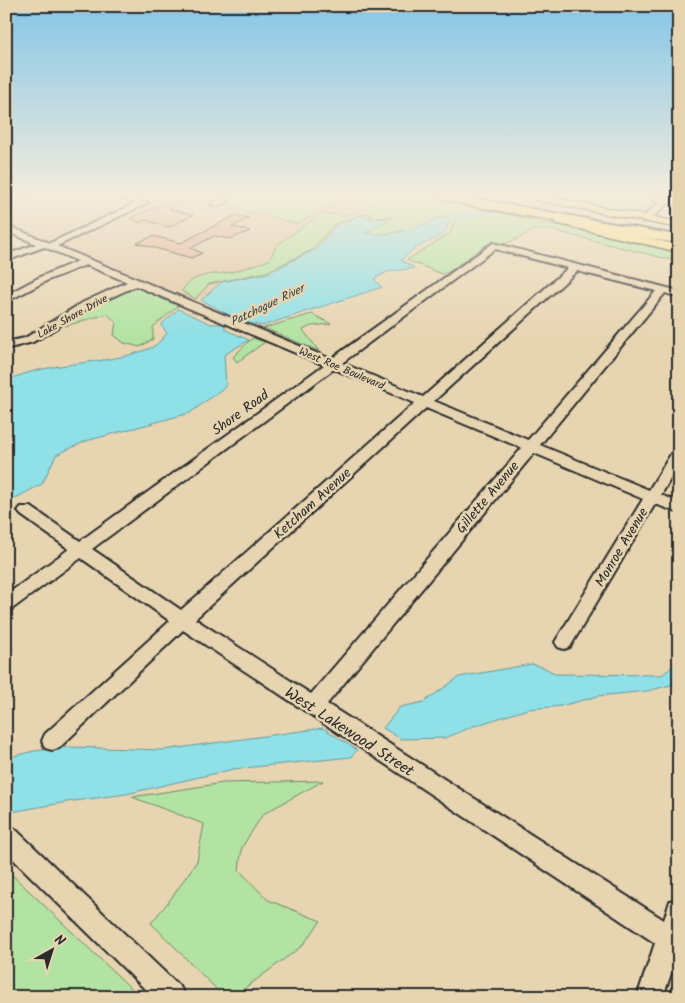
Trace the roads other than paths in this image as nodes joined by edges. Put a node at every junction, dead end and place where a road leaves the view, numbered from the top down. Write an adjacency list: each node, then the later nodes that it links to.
1 (45, 244): 2 (street, West Roe Boulevard)
2 (48, 245): 3 (street); 4 (street, West Roe Boulevard)
3 (6, 258)
4 (87, 261): 6 (street, West Roe Boulevard); 9 (street)
5 (575, 267): 7 (street); 11 (street, Shore Road); 12 (street, Ketcham Avenue)
6 (136, 282): 10 (street, Lake Shore Drive); 11 (street, West Roe Boulevard)
7 (663, 290): 8 (street); 13 (street, Gillette Avenue)
8 (679, 294)
9 (6, 299)
10 (6, 346)
11 (332, 364): 12 (street, West Roe Boulevard); 18 (street, Shore Road)
12 (424, 403): 13 (street, West Roe Boulevard); 20 (street, Ketcham Avenue)
13 (530, 446): 15 (street, West Roe Boulevard); 22 (street, Gillette Avenue)
14 (679, 452): 15 (street, Monroe Avenue)
15 (652, 496): 16 (street, West Roe Boulevard); 21 (street, Monroe Avenue)
16 (679, 508)
17 (26, 511): 18 (street, West Lakewood Street)
18 (80, 549): 19 (street, Shore Road); 20 (street, West Lakewood Street)
19 (6, 604)
20 (182, 620): 22 (street, West Lakewood Street); 23 (street, Ketcham Avenue)
21 (564, 642)
22 (313, 706): 26 (street, West Lakewood Street)
23 (52, 741)
24 (6, 836): 27 (street)
25 (679, 910): 26 (street)
26 (674, 941): 28 (street)
27 (172, 997)
28 (650, 997)

